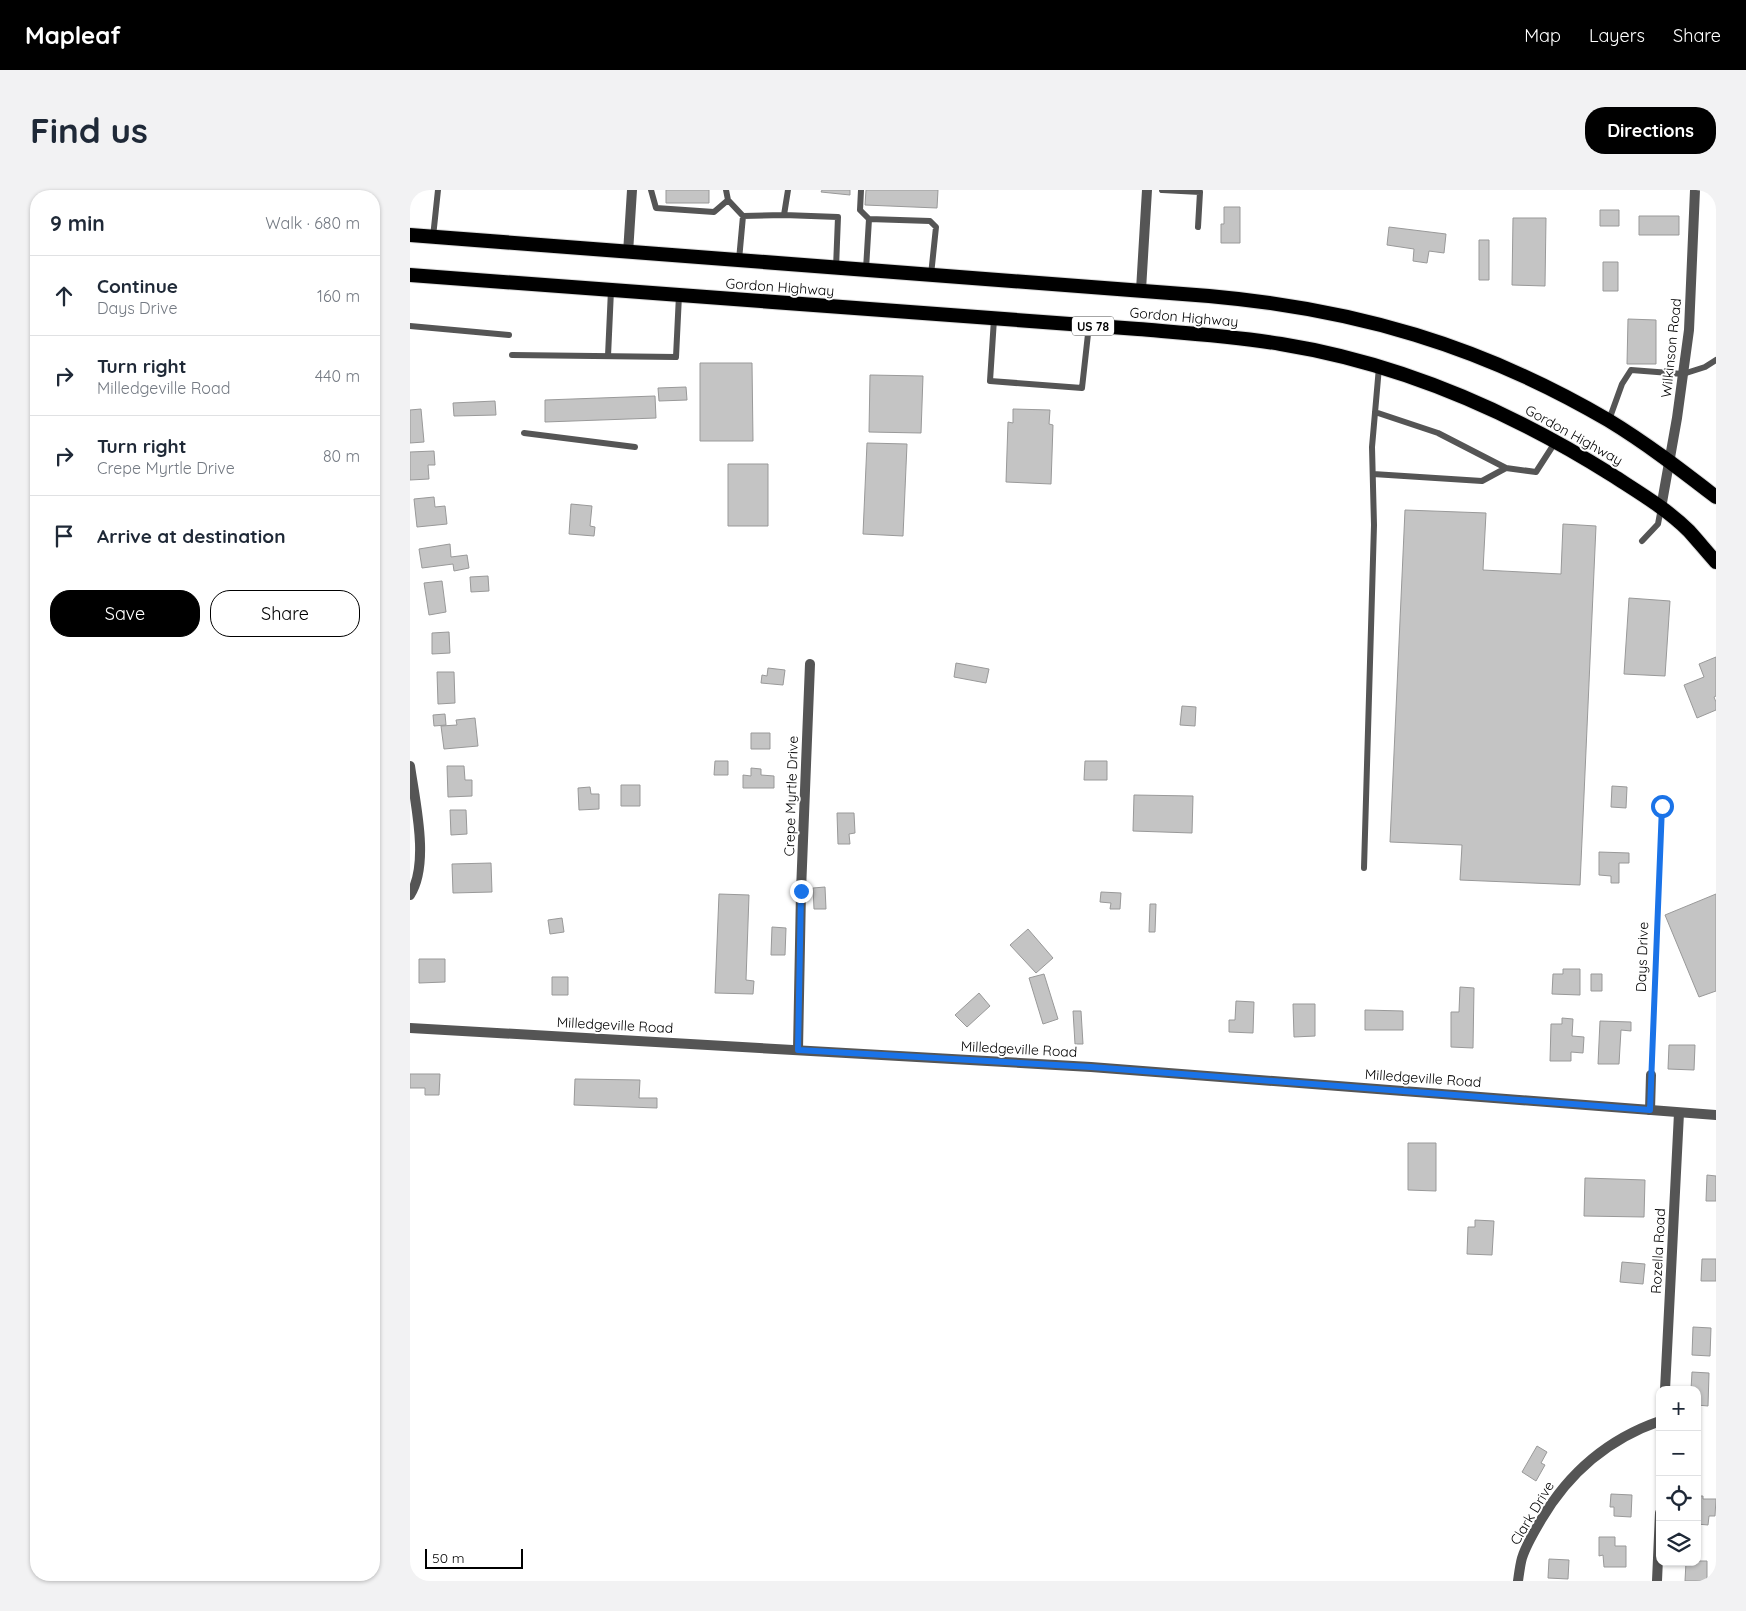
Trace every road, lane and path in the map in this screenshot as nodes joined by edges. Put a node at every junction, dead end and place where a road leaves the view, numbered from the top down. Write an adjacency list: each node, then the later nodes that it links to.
1 (438, 190): 16 (lane)
2 (632, 190): 17 (street)
3 (651, 190): 10 (lane)
4 (726, 190): 10 (lane)
5 (788, 190): 11 (lane)
6 (861, 190): 13 (lane)
7 (1147, 190): 24 (street)
8 (1162, 190): 14 (lane)
9 (1696, 190): 34 (street, Wilkinson Road)
10 (728, 200): 12 (lane)
11 (784, 215): 12 (lane); 19 (lane)
12 (742, 216): 18 (lane)
13 (868, 219): 20 (lane); 22 (lane)
14 (1198, 228)
15 (410, 235): 16 (highway, Gordon Highway)
16 (433, 236): 17 (highway, Gordon Highway)
17 (628, 253): 18 (highway, Gordon Highway)
18 (739, 261): 19 (highway, Gordon Highway)
19 (836, 268): 20 (highway, Gordon Highway)
20 (866, 271): 22 (highway, Gordon Highway)
21 (410, 275): 23 (highway, Gordon Highway / US 78)
22 (931, 275): 24 (highway, Gordon Highway)
23 (611, 290): 25 (highway, Gordon Highway / US 78); 31 (lane)
24 (1141, 290): 36 (highway, Gordon Highway)
25 (679, 295): 26 (highway, Gordon Highway / US 78); 31 (lane)
26 (994, 319): 28 (highway, Gordon Highway / US 78); 28 (lane)
27 (410, 326): 29 (lane)
28 (1089, 326): 33 (highway, Gordon Highway / US 78)
29 (509, 335)
30 (512, 355): 31 (lane)
31 (608, 356)
32 (1716, 360): 34 (lane)
33 (1379, 367): 35 (lane); 38 (highway, Gordon Highway / US 78)
34 (1683, 374): 36 (lane); 40 (street, Wilkinson Road)
35 (1375, 412): 41 (lane); 42 (lane)
36 (1609, 421): 40 (highway, Gordon Highway)
37 (524, 433): 39 (lane)
38 (1556, 441): 41 (lane); 44 (highway, Gordon Highway / US 78)
39 (635, 447)
40 (1669, 462): 43 (highway, Gordon Highway); 44 (street, Wilkinson Road)
41 (1506, 468): 42 (lane)
42 (1372, 474): 50 (lane)
43 (1716, 497)
44 (1661, 508): 45 (lane); 46 (highway, Gordon Highway / US 78)
45 (1642, 540)
46 (1716, 562)
47 (810, 664): 53 (street, Crepe Myrtle Drive)
48 (410, 766): 51 (street)
49 (1662, 806): 54 (path, Days Drive)
50 (1364, 868)
51 (410, 896)
52 (410, 1028): 53 (street, Milledgeville Road)
53 (798, 1050): 55 (street, Milledgeville Road)
54 (1651, 1076): 55 (street)
55 (1650, 1110): 56 (street, Milledgeville Road)
56 (1679, 1113): 57 (street, Milledgeville Road); 58 (street, Rozella Road)
57 (1716, 1115)
58 (1665, 1386)
59 (1656, 1423): 61 (street, Clark Drive)
60 (1660, 1521): 62 (street)
61 (1518, 1581)
62 (1657, 1581)

